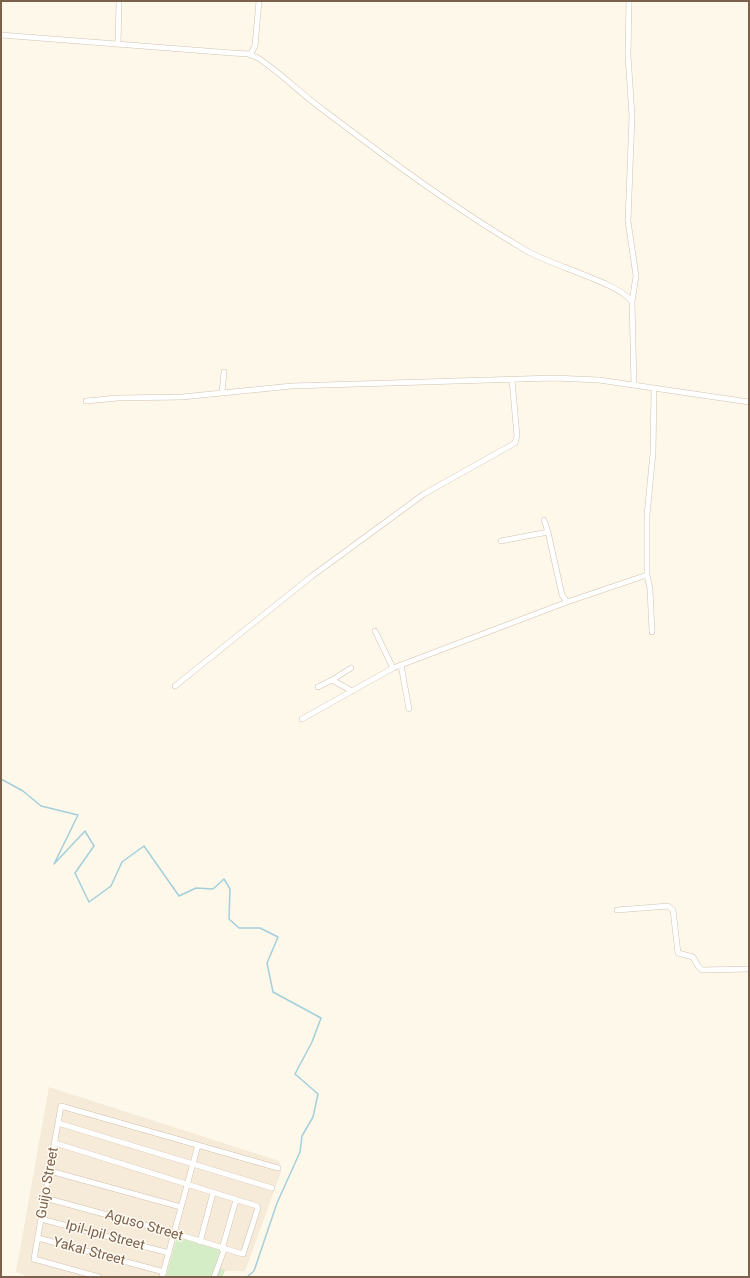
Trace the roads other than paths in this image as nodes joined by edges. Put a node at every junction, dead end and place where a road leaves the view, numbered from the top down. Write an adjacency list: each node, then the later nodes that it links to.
1 (119, 1): 5 (street)
2 (259, 1): 6 (street)
3 (629, 1): 7 (street)
4 (1, 35): 5 (street)
5 (118, 44): 6 (street)
6 (250, 55): 7 (street)
7 (632, 302): 10 (street)
8 (224, 372): 12 (street)
9 (512, 380): 10 (street); 12 (street); 26 (street)
10 (634, 385): 11 (street)
11 (654, 389): 14 (street); 18 (street)
12 (222, 392): 13 (street)
13 (86, 401)
14 (749, 402)
15 (544, 520): 16 (street)
16 (548, 532): 17 (street); 19 (street)
17 (501, 541)
18 (647, 574): 19 (street); 21 (street)
19 (567, 602): 22 (street)
20 (375, 631): 24 (street)
21 (652, 632)
22 (401, 665): 24 (street); 29 (street)
23 (351, 668): 25 (street)
24 (392, 668): 28 (street)
25 (332, 680): 27 (street); 28 (street)
26 (175, 686)
27 (318, 687)
28 (352, 691): 30 (street)
29 (409, 709)
30 (302, 719)
31 (617, 910): 32 (street)
32 (749, 969)
33 (58, 1123): 34 (street, Guijo Street); 35 (street, Guijo Street); 36 (street)
34 (54, 1143): 38 (street, Guijo Street); 39 (street)
35 (198, 1145): 36 (street); 37 (street)
36 (193, 1165): 39 (street); 40 (street)
37 (278, 1168)
38 (50, 1171): 42 (street, Guijo Street); 44 (street)
39 (188, 1185): 41 (street); 44 (street)
40 (272, 1188)
41 (213, 1193): 43 (street); 48 (street)
42 (45, 1198): 45 (street, Guijo Street); 46 (street, Aguso Street)
43 (236, 1200): 49 (street); 49 (street, Aguso Street)
44 (181, 1207): 46 (street)
45 (41, 1219): 47 (street, Guijo Street); 50 (street, Ipil-Ipil Street)
46 (174, 1233): 48 (street, Aguso Street); 50 (street)
47 (38, 1238): 51 (street, Yakal Street); 52 (street, Guijo Street)
48 (200, 1242): 49 (street, Aguso Street)
49 (223, 1250): 53 (street)
50 (169, 1253): 51 (street)
51 (163, 1275)
52 (99, 1277)
53 (214, 1277)

